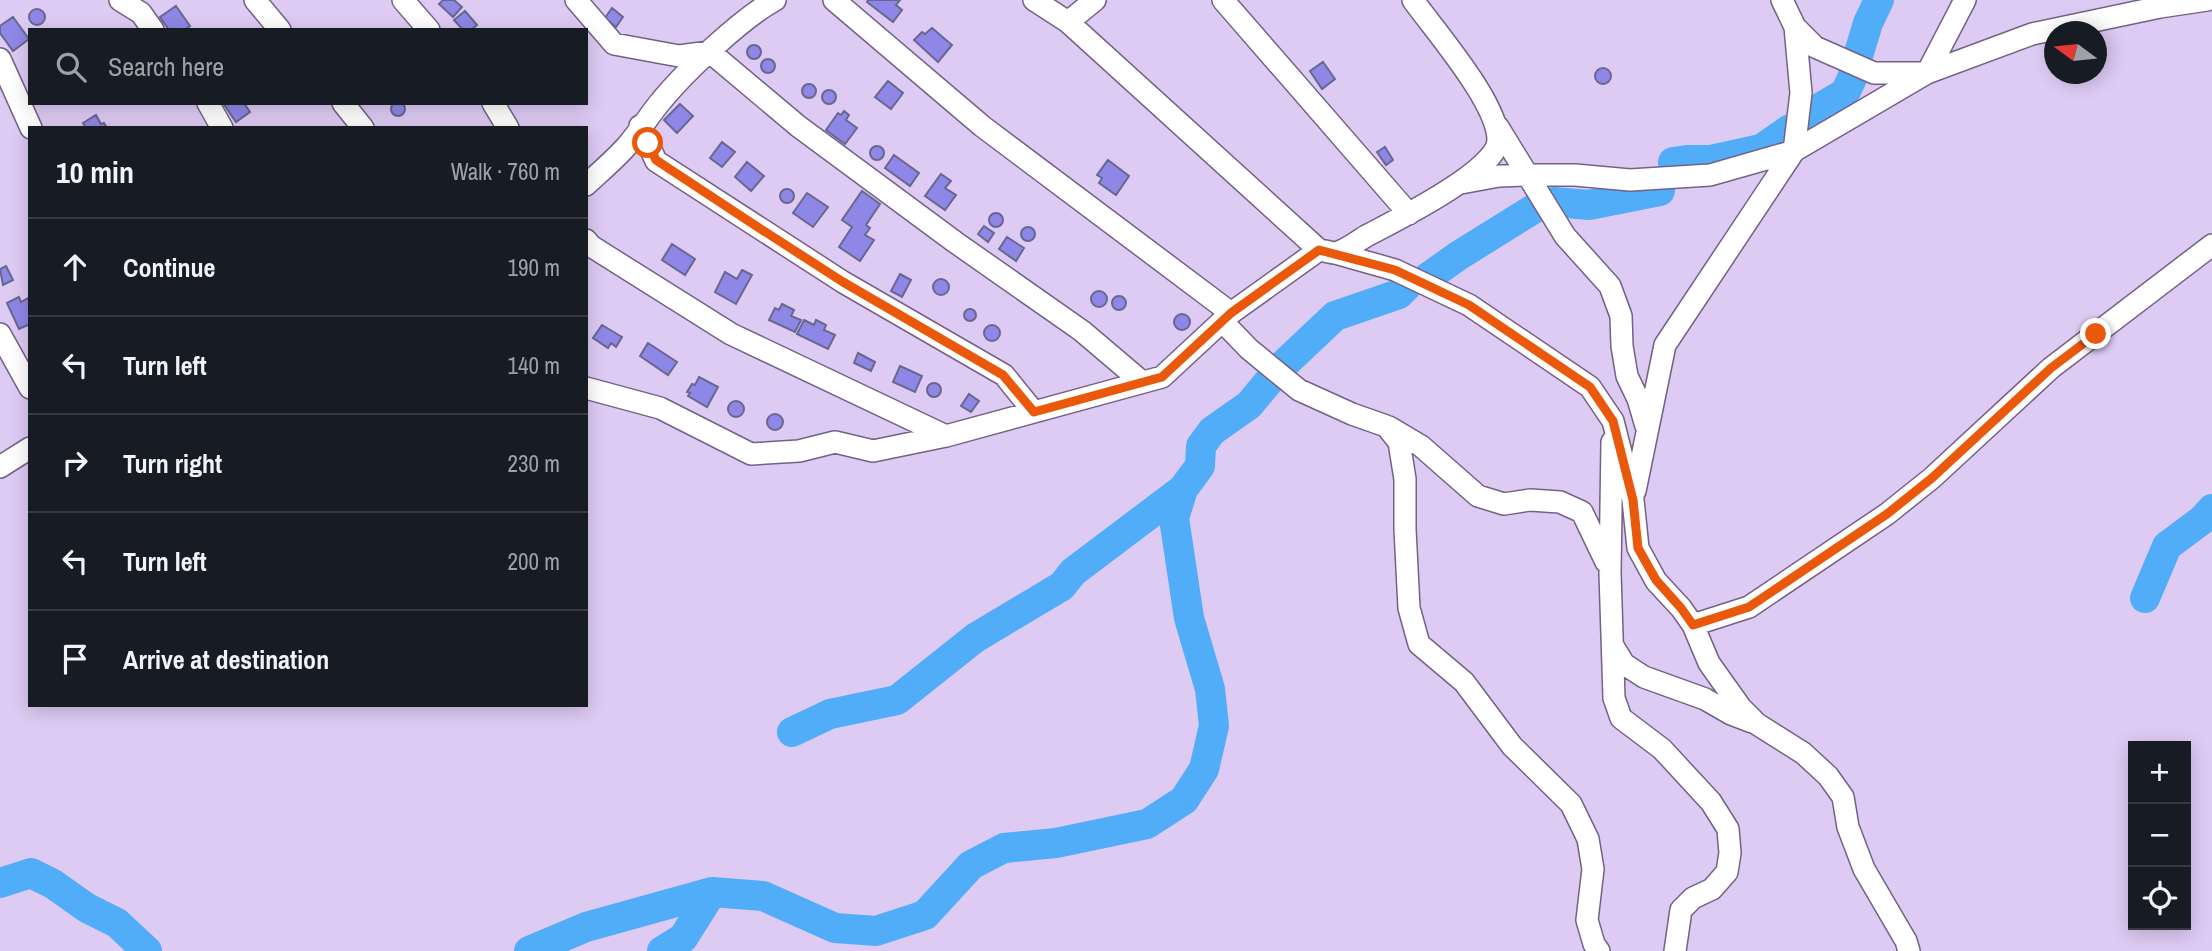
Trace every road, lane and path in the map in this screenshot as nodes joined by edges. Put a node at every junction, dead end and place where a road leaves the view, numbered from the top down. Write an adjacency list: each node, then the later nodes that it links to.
1 (120, 0): 16 (street)
2 (255, 0): 17 (street)
3 (402, 0): 18 (street)
4 (576, 0): 19 (street)
5 (834, 0): 39 (street)
6 (1034, 0): 14 (street)
7 (1095, 0): 14 (street)
8 (1223, 0): 35 (street)
9 (1413, 0): 25 (street)
10 (1782, 0): 15 (street)
11 (1965, 0): 21 (street)
12 (2207, 0): 21 (street)
13 (764, 2): 19 (street)
14 (1068, 22): 38 (street)
15 (1795, 27): 21 (street); 31 (street)
16 (152, 28)
17 (278, 28)
18 (427, 28)
19 (710, 52): 30 (street); 41 (street)
20 (0, 60): 26 (street)
21 (1927, 73): 31 (street)
22 (209, 105): 27 (street)
23 (345, 105): 28 (street)
24 (494, 105): 29 (street)
25 (1497, 125): 32 (street); 33 (street)
26 (30, 126)
27 (221, 126)
28 (361, 126)
29 (507, 126)
30 (640, 126): 34 (street); 44 (street)
31 (1794, 151): 32 (street); 47 (street)
32 (1526, 175): 33 (street); 47 (street)
33 (1461, 183): 35 (street)
34 (588, 184)
35 (1409, 214): 38 (street)
36 (588, 242): 48 (street)
37 (2212, 245): 53 (street)
38 (1327, 251): 39 (street); 45 (street)
39 (1227, 317): 41 (street); 46 (street)
40 (0, 334): 42 (street)
41 (1142, 382): 44 (street)
42 (28, 384)
43 (588, 389): 48 (street)
44 (1034, 412): 48 (street)
45 (1613, 421): 51 (street); 52 (street)
46 (1386, 426): 52 (street); 56 (street)
47 (1647, 428): 51 (street)
48 (946, 436)
49 (28, 449): 50 (street)
50 (0, 467)
51 (1633, 500): 53 (street)
52 (1610, 573): 54 (street)
53 (1693, 625): 55 (street)
54 (1613, 646): 55 (street); 57 (street)
55 (1757, 724): 58 (street)
56 (1600, 951)
57 (1675, 951)
58 (1909, 951)

